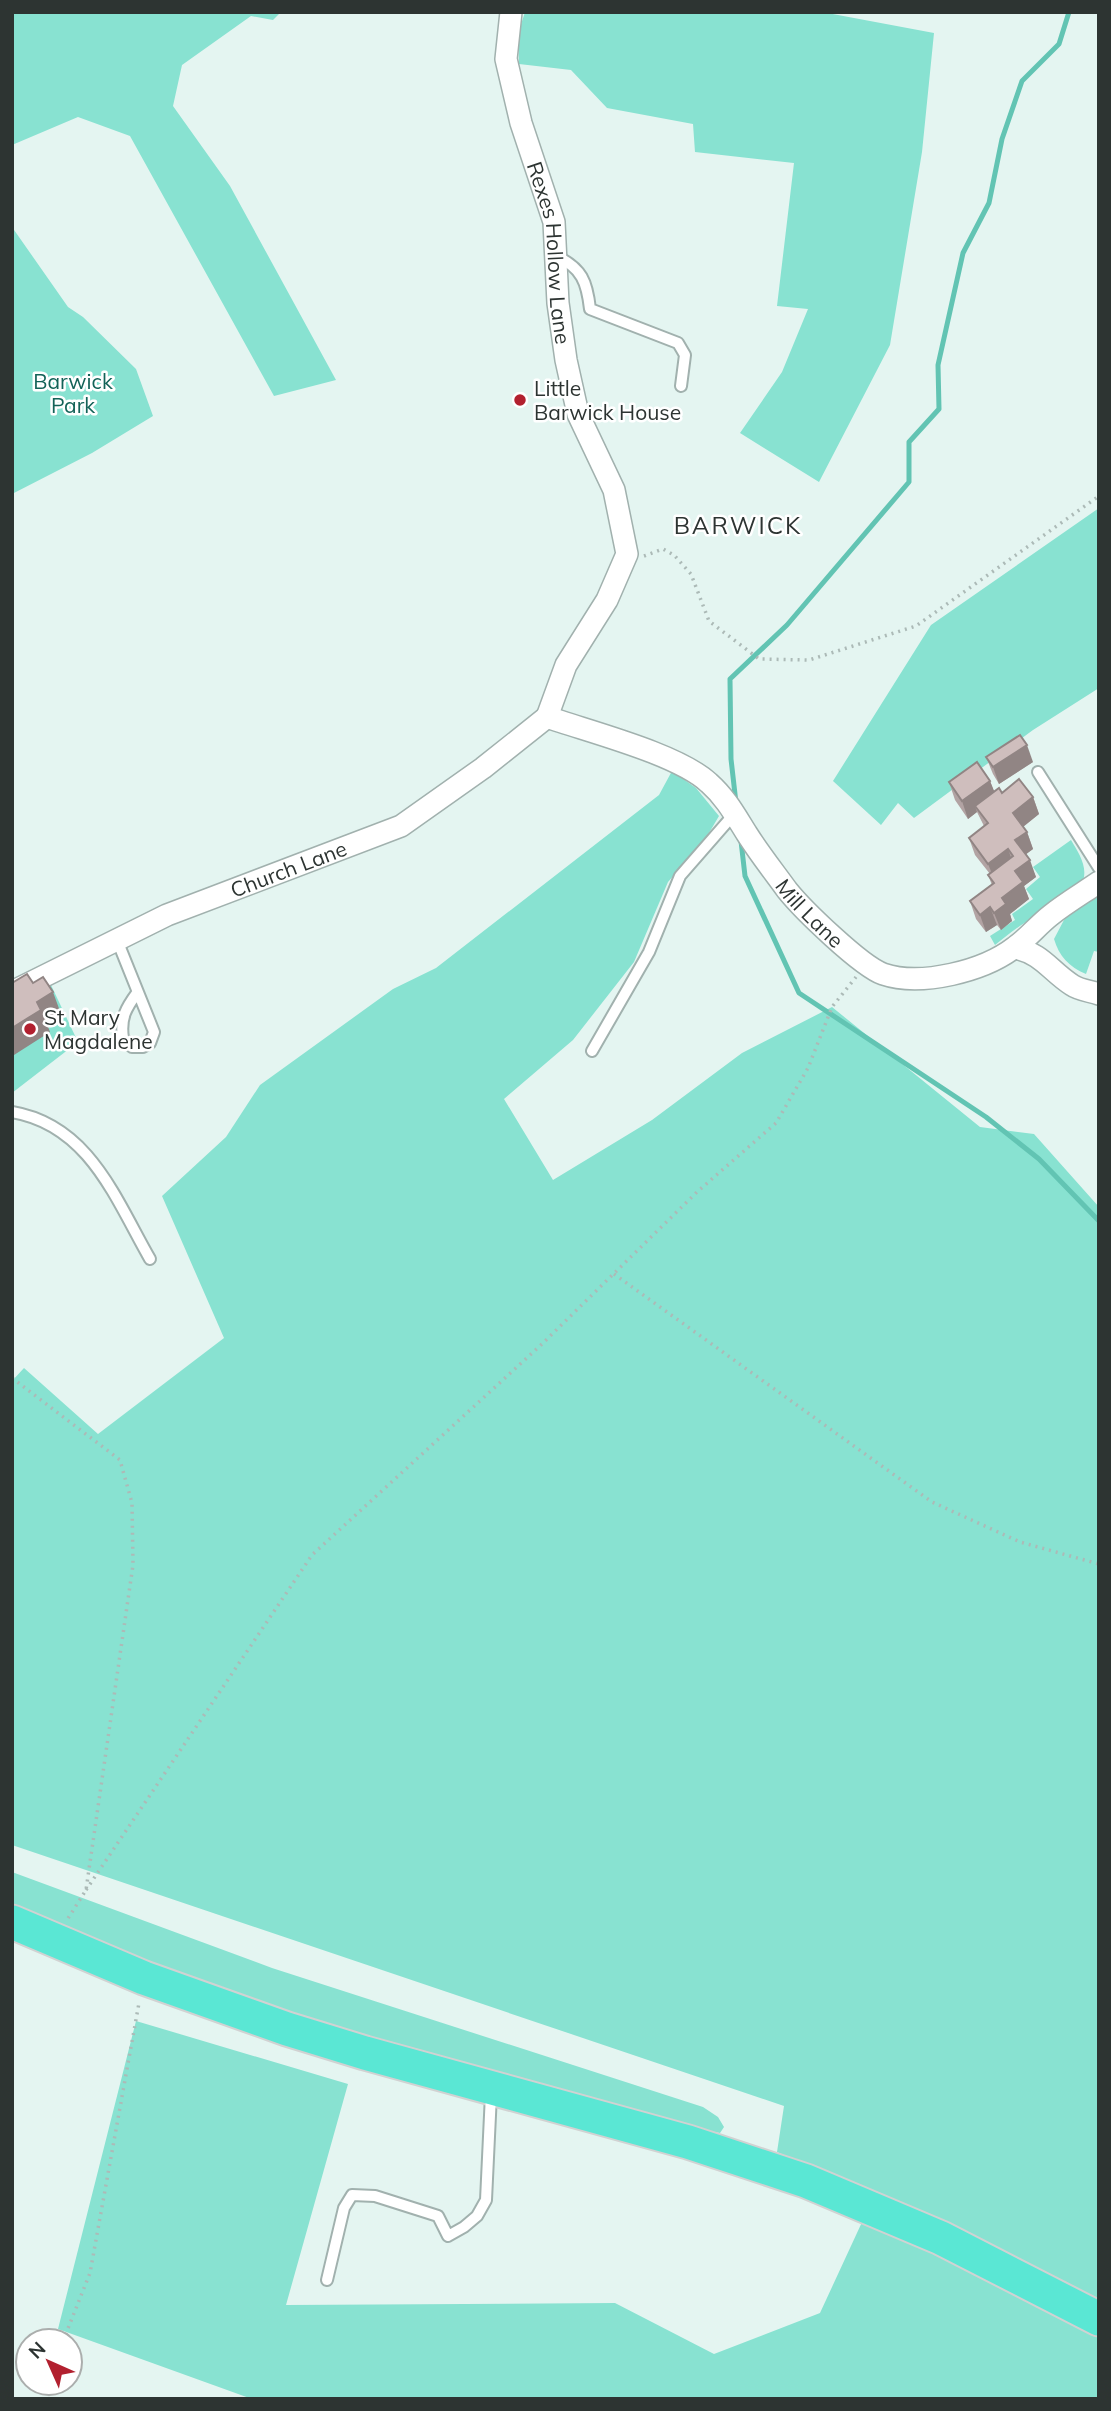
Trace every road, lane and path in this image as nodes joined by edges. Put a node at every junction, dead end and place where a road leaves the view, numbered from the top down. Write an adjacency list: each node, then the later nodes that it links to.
1 (511, 12): 2 (street, Rexes Hollow Lane)
2 (556, 256): 3 (lane); 5 (street, Rexes Hollow Lane)
3 (681, 386)
4 (1099, 496): 5 (path)
5 (623, 564): 6 (street, Rexes Hollow Lane)
6 (547, 717): 8 (street, Mill Lane); 11 (street, Church Lane)
7 (1038, 772): 9 (lane)
8 (735, 813): 13 (street, Mill Lane); 17 (lane)
9 (1099, 868)
10 (1099, 882): 12 (street, Mill Lane)
11 (117, 940): 14 (street, Church Lane); 15 (lane)
12 (1014, 948): 13 (street, Mill Lane); 16 (street)
13 (867, 963): 20 (path)
14 (12, 992)
15 (137, 993): 15 (lane)
16 (1099, 994)
17 (592, 1051)
18 (12, 1112): 19 (lane)
19 (150, 1259)
20 (614, 1274): 22 (path); 23 (path)
21 (12, 1378): 23 (path)
22 (1099, 1564)
23 (86, 1890): 25 (path)
24 (12, 1922): 25 (highway)
25 (54, 1940): 26 (highway)
26 (144, 1978): 27 (highway); 30 (path)
27 (492, 2087): 28 (lane); 29 (highway)
28 (327, 2280)
29 (1099, 2319)
30 (69, 2327)

